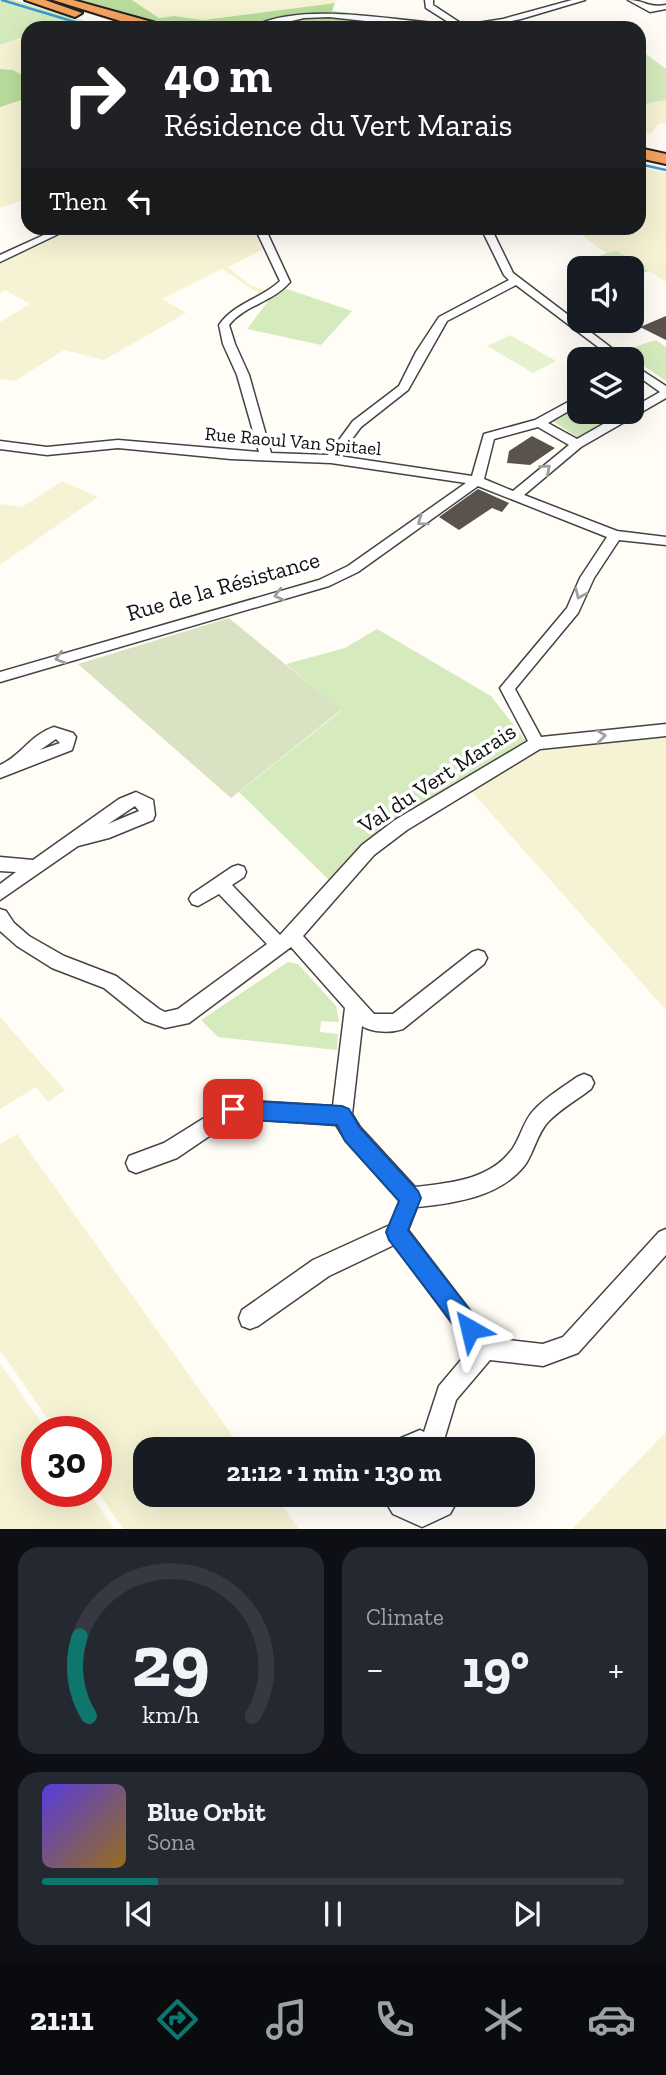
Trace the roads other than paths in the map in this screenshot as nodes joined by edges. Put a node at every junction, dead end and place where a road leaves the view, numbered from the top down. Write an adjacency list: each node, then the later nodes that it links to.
1 (31, 0): 7 (highway)
2 (59, 0): 8 (highway)
3 (429, 0): 11 (street)
4 (581, 0): 12 (street)
5 (632, 0): 6 (street)
6 (666, 7)
7 (103, 21)
8 (133, 21)
9 (277, 21): 10 (street)
10 (404, 21)
11 (449, 21)
12 (508, 21)
13 (646, 146): 14 (highway)
14 (666, 150)
15 (646, 155): 16 (highway)
16 (666, 159)
17 (51, 235): 20 (street)
18 (263, 235): 29 (street)
19 (489, 235): 21 (street)
20 (0, 259)
21 (516, 281): 22 (street); 30 (street)
22 (605, 347)
23 (644, 376): 24 (street)
24 (666, 392): 27 (street)
25 (567, 407): 26 (street)
26 (536, 424): 27 (street); 31 (street)
27 (577, 444): 32 (street, one-way to 27)
28 (0, 445): 29 (street, Rue Raoul Van Spitael)
29 (266, 456): 30 (street, Rue Raoul Van Spitael)
30 (331, 459): 31 (street, Rue Raoul Van Spitael)
31 (477, 481): 32 (street, Rue Raoul Van Spitael); 35 (street, Rue de la Résistance, one-way to 35)
32 (516, 495): 33 (street, Rue Raoul Van Spitael)
33 (615, 536): 34 (street, Rue Raoul Van Spitael); 37 (street, Val du Vert Marais, one-way to 37)
34 (666, 541)
35 (0, 677)
36 (666, 730): 37 (street, one-way to 36)
37 (537, 743): 48 (street, Val du Vert Marais)
38 (20, 762): 39 (street)
39 (0, 772)
40 (78, 839): 42 (street)
41 (0, 864): 42 (street)
42 (36, 867): 45 (street)
43 (239, 872): 44 (street)
44 (220, 884): 46 (street); 48 (street)
45 (0, 893)
46 (198, 899)
47 (4, 922): 48 (street, Val du Vert Marais)
48 (286, 941): 50 (street)
49 (478, 958): 50 (street)
50 (355, 1006): 52 (street)
51 (584, 1083): 54 (street)
52 (342, 1116): 53 (street); 54 (street)
53 (136, 1163)
54 (411, 1198): 55 (street)
55 (397, 1232): 57 (street); 58 (street)
56 (666, 1239): 58 (street)
57 (250, 1318)
58 (485, 1348): 59 (street)
59 (436, 1437)
60 (404, 1507): 61 (street)
61 (441, 1507)

